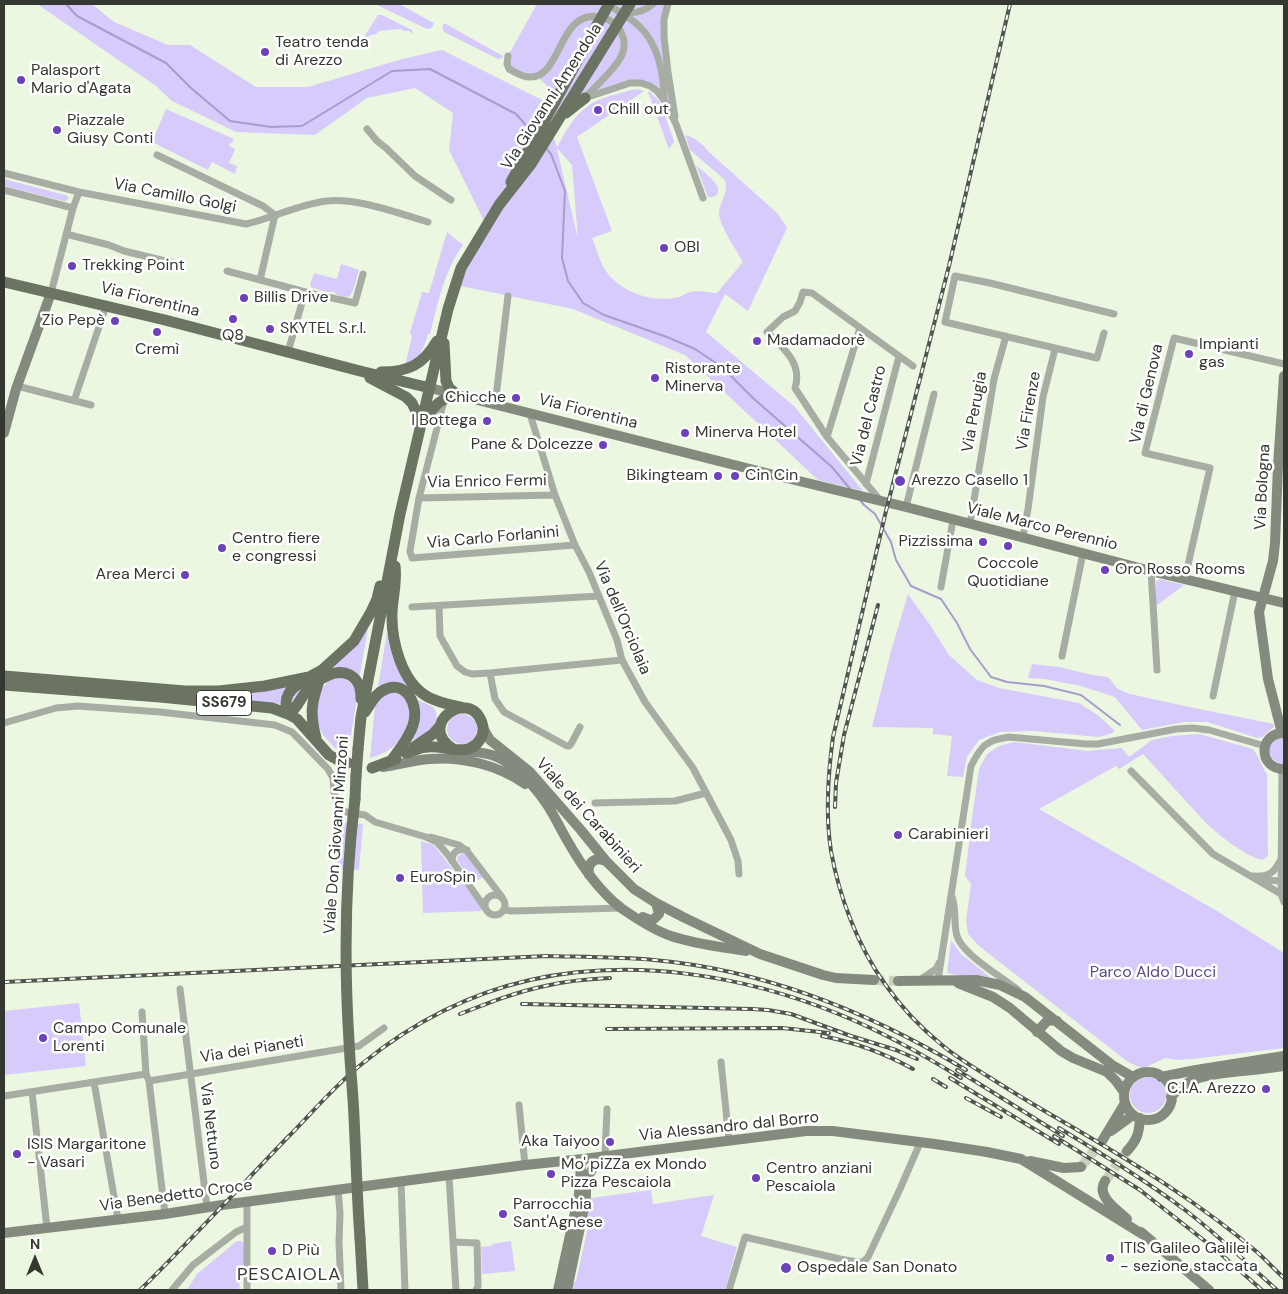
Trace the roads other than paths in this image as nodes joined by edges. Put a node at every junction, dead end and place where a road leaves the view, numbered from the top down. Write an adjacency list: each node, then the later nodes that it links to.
1 (608, 4): 5 (street); 13 (main road, Via Giovanni Amendola, bridge)
2 (630, 4): 9 (main road, Via Giovanni Amendola, bridge)
3 (653, 4): 5 (street)
4 (668, 4): 10 (street)
5 (619, 11): 8 (street)
6 (508, 56): 7 (street)
7 (585, 98): 8 (street); 9 (main road)
8 (664, 100): 10 (street)
9 (559, 119): 13 (main road, Via Giovanni Amendola)
10 (676, 124): 17 (street)
11 (367, 128): 18 (street)
12 (158, 156): 20 (street)
13 (527, 161): 34 (main road, Via Giovanni Amendola)
14 (4, 173): 16 (street, Via Camillo Golgi)
15 (4, 190): 19 (street)
16 (79, 192): 19 (street); 20 (street, Via Camillo Golgi)
17 (704, 198)
18 (451, 200)
19 (73, 208): 22 (street)
20 (275, 215): 21 (street, Via Camillo Golgi); 26 (street)
21 (428, 222)
22 (66, 234): 23 (street); 29 (street)
23 (178, 264)
24 (227, 271): 26 (street)
25 (363, 274): 28 (street)
26 (260, 280): 28 (street)
27 (4, 282): 29 (main road, Via Fiorentina)
28 (305, 292): 38 (street)
29 (51, 293): 31 (main road, Via Fiorentina); 44 (main road)
30 (508, 296): 52 (street)
31 (106, 306): 38 (main road, Via Fiorentina); 49 (street)
32 (1114, 314): 36 (street)
33 (860, 328): 39 (street, Via del Castro); 56 (street, Via del Castro); 56 (street, Via del Castro)
34 (443, 331): 42 (main road); 45 (main road, Via Giovanni Amendola); 48 (main road)
35 (1104, 333): 37 (street)
36 (1006, 336): 37 (street); 63 (street, Via Perugia)
37 (1055, 349): 64 (street, Via Firenze)
38 (288, 352): 42 (main road, Via Fiorentina)
39 (899, 356): 41 (street, Via del Castro); 57 (street, Via del Castro)
40 (1284, 364): 69 (street, Via di Genova)
41 (913, 366)
42 (360, 372): 45 (main road, Via Fiorentina); 54 (main road)
43 (1284, 376): 46 (main road, Via Bologna)
44 (17, 386): 49 (street); 55 (main road)
45 (430, 388): 48 (main road, Via Fiorentina); 54 (main road, Viale Don Giovanni Minzoni)
46 (1284, 393): 73 (main road, Via Bologna)
47 (934, 394): 61 (street)
48 (458, 395): 50 (main road); 52 (main road, Via Fiorentina)
49 (74, 401): 51 (street)
50 (444, 401): 54 (main road); 59 (street)
51 (91, 405)
52 (495, 405): 53 (main road, Via Fiorentina)
53 (530, 414): 58 (street, Via dell'Orciolaia); 60 (main road, Via Fiorentina)
54 (422, 424): 67 (main road, Viale Don Giovanni Minzoni)
55 (4, 433)
56 (827, 437): 57 (street, Via del Castro)
57 (866, 484): 60 (street, Via del Castro)
58 (555, 494): 59 (street, Via Enrico Fermi); 65 (street, Via dell'Orciolaia)
59 (419, 498): 65 (street, Via Carlo Forlanini)
60 (881, 501): 61 (main road, Viale Marco Perennio)
61 (906, 507): 62 (main road, Viale Marco Perennio)
62 (953, 520): 63 (main road, Viale Marco Perennio); 70 (street)
63 (970, 524): 64 (main road, Viale Marco Perennio)
64 (1023, 537): 66 (main road, Viale Marco Perennio)
65 (575, 544): 72 (street, Via dell'Orciolaia)
66 (1083, 553): 68 (main road, Viale Marco Perennio); 77 (street)
67 (393, 555): 82 (main road); 87 (main road); 89 (main road, Viale Don Giovanni Minzoni)
68 (1151, 571): 69 (main road, Viale Marco Perennio); 79 (street)
69 (1185, 578): 71 (main road, Viale Marco Perennio)
70 (941, 587)
71 (1235, 591): 73 (main road, Viale Marco Perennio); 86 (street)
72 (599, 596): 75 (street); 78 (street, Via dell'Orciolaia)
73 (1262, 598): 74 (main road, Viale Marco Perennio); 94 (main road, Via Bologna)
74 (1284, 603)
75 (439, 606): 76 (street); 80 (street)
76 (412, 608)
77 (1062, 656)
78 (622, 660): 80 (street); 104 (street, Via dell'Orciolaia)
79 (1157, 670)
80 (490, 672): 92 (street)
81 (4, 676): 83 (main road)
82 (314, 679): 83 (main road); 88 (main road); 89 (main road); 95 (main road)
83 (100, 684): 84 (main road)
84 (4, 685): 88 (main road, SS679)
85 (405, 691): 89 (main road); 91 (main road); 99 (main road)
86 (1213, 696)
87 (464, 708): 91 (main road); 93 (main road)
88 (288, 714): 95 (main road, SS679)
89 (361, 717): 181 (main road, Viale Don Giovanni Minzoni, bridge)
90 (4, 722): 107 (street)
91 (441, 725): 97 (main road); 98 (main road)
92 (580, 727)
93 (483, 728): 97 (main road); 111 (main road, Viale dei Carabinieri)
94 (1283, 733): 96 (main road)
95 (317, 740): 100 (main road, SS679)
96 (1265, 746): 102 (main road); 118 (street)
97 (457, 750): 98 (main road); 105 (main road, Viale dei Carabinieri)
98 (406, 753): 99 (main road)
99 (391, 761): 101 (main road)
100 (348, 763)
101 (372, 768): 105 (main road, Viale dei Carabinieri)
102 (1283, 769): 109 (street)
103 (1131, 771): 114 (street)
104 (706, 793): 106 (street); 112 (street, Via dell'Orciolaia)
105 (544, 801): 113 (main road, Viale dei Carabinieri)
106 (596, 803)
107 (426, 836): 108 (street); 110 (street)
108 (467, 850): 110 (street); 117 (street)
109 (1283, 857): 114 (street); 115 (street)
110 (452, 861): 121 (street)
111 (606, 861): 113 (main road); 120 (main road, Viale dei Carabinieri)
112 (738, 874)
113 (589, 875): 116 (main road, Viale dei Carabinieri)
114 (1254, 878): 115 (street); 119 (street)
115 (1282, 881): 119 (street)
116 (600, 888): 122 (street); 123 (main road, Viale dei Carabinieri)
117 (502, 897): 121 (street); 124 (street)
118 (952, 897): 126 (street); 133 (street)
119 (1283, 898)
120 (656, 903): 123 (main road); 125 (main road, Viale dei Carabinieri)
121 (485, 908): 124 (street)
122 (594, 909): 123 (street); 124 (street)
123 (624, 909): 125 (main road, Viale dei Carabinieri)
124 (505, 910)
125 (760, 954): 127 (main road, Viale dei Carabinieri)
126 (942, 958): 128 (street); 129 (street)
127 (874, 980)
128 (919, 980): 129 (main road); 130 (main road)
129 (938, 980): 131 (main road)
130 (898, 981)
131 (950, 981): 133 (main road); 137 (main road)
132 (180, 989): 141 (street, Via Nettuno)
133 (1025, 996): 135 (main road)
134 (142, 1012): 142 (street)
135 (1057, 1021): 137 (main road); 143 (main road)
136 (384, 1028): 141 (street, Via dei Pianeti)
137 (1037, 1032): 147 (main road)
138 (1284, 1056): 144 (main road)
139 (721, 1062): 154 (street)
140 (1284, 1066): 149 (main road)
141 (190, 1074): 142 (street, Via dei Pianeti); 170 (street, Via Nettuno)
142 (147, 1077): 145 (street, Via dei Pianeti); 171 (street)
143 (1133, 1077): 144 (main road); 147 (main road)
144 (1162, 1077): 149 (main road)
145 (94, 1082): 146 (street, Via dei Pianeti); 172 (street)
146 (32, 1092): 148 (street, Via dei Pianeti); 174 (street)
147 (1124, 1092): 150 (main road)
148 (4, 1096)
149 (1171, 1097): 153 (main road)
150 (1125, 1103): 153 (main road); 153 (main road)
151 (519, 1105): 161 (street)
152 (607, 1109): 157 (street)
153 (1136, 1116): 156 (main road)
154 (729, 1140): 155 (main road, Via Alessandro dal Borro); 157 (main road, Via Alessandro dal Borro)
155 (920, 1142): 159 (main road, Via Alessandro dal Borro); 187 (street)
156 (1127, 1151)
157 (605, 1156): 158 (main road, Via Alessandro dal Borro); 164 (main road)
158 (583, 1159): 160 (main road, Via Alessandro dal Borro); 164 (main road)
159 (1022, 1159): 162 (main road); 176 (main road, Via Alessandro dal Borro)
160 (569, 1161): 161 (main road, Via Alessandro dal Borro); 164 (main road)
161 (526, 1165): 163 (main road, Via Alessandro dal Borro)
162 (1081, 1167)
163 (449, 1176): 165 (main road, Via Alessandro dal Borro); 177 (street)
164 (583, 1177): 185 (main road); 186 (main road)
165 (401, 1182): 167 (main road, Via Alessandro dal Borro); 182 (street)
166 (1104, 1182): 176 (main road)
167 (352, 1188): 168 (main road, Via Benedetto Croce)
168 (338, 1190): 169 (main road, Via Benedetto Croce); 180 (street)
169 (247, 1202): 170 (main road, Via Benedetto Croce); 173 (street)
170 (207, 1207): 171 (main road, Via Benedetto Croce)
171 (165, 1214): 172 (main road, Via Benedetto Croce)
172 (118, 1219): 174 (main road, Via Benedetto Croce)
173 (247, 1227): 178 (street); 179 (street)
174 (47, 1228): 175 (main road, Via Benedetto Croce)
175 (4, 1233)
176 (1146, 1237): 188 (main road)
177 (453, 1242): 183 (street); 184 (street)
178 (172, 1290)
179 (247, 1290)
180 (341, 1290)
181 (363, 1290)
182 (406, 1290)
183 (456, 1290)
184 (476, 1290)
185 (558, 1290)
186 (567, 1290)
187 (729, 1290)
188 (1209, 1290)

